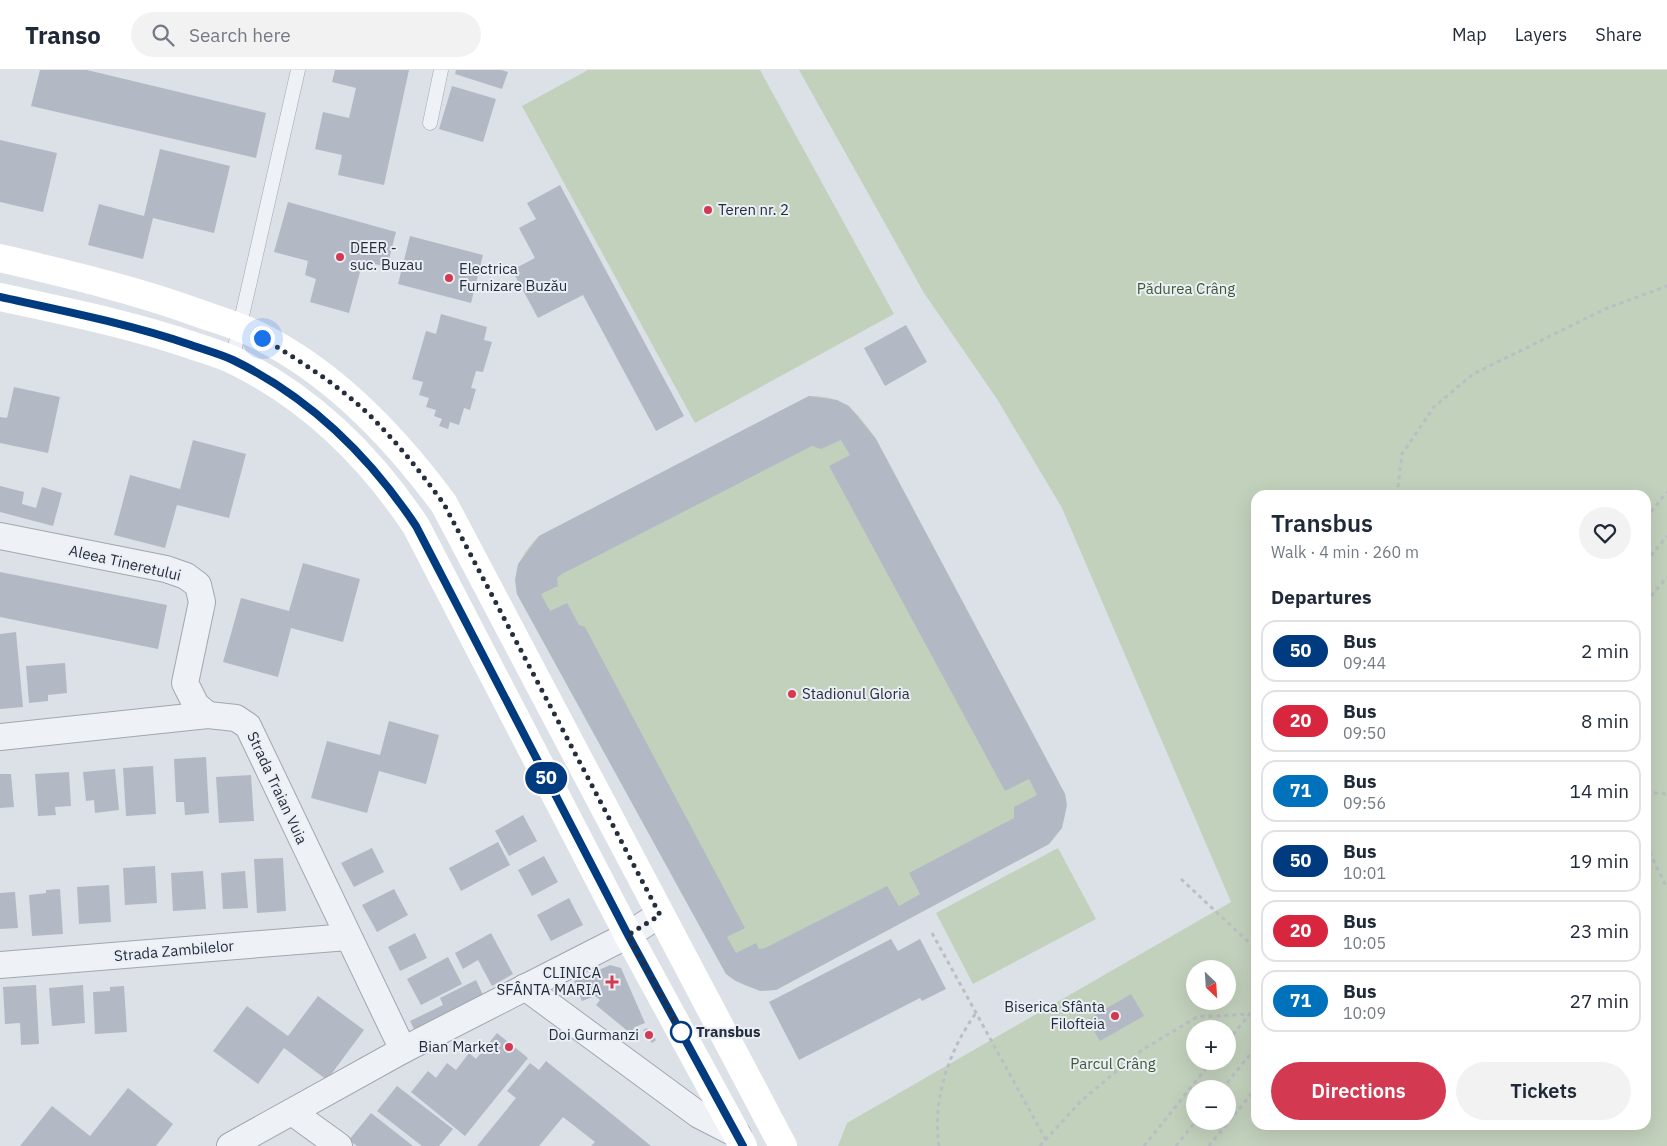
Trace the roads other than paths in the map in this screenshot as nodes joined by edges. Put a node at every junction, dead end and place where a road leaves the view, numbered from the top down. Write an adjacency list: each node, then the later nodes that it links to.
1 (298, 70): 7 (lane)
2 (441, 70): 3 (lane)
3 (430, 123)
4 (0, 258): 5 (main road)
5 (29, 265): 6 (main road); 7 (main road)
6 (9, 299): 8 (main road)
7 (241, 328): 8 (lane); 12 (main road)
8 (232, 360): 13 (main road)
9 (0, 536): 10 (street, Aleea Tineretului)
10 (208, 715): 11 (street, Strada Traian Vuia); 14 (street, Strada Traian Vuia)
11 (0, 737)
12 (660, 915): 13 (street); 22 (main road)
13 (628, 935): 16 (street); 19 (main road)
14 (348, 937): 15 (street, Strada Zambilelor); 17 (street, Strada Traian Vuia)
15 (0, 965)
16 (525, 987): 17 (street); 19 (street)
17 (403, 1050): 18 (street)
18 (292, 1112): 20 (street); 21 (street)
19 (740, 1141)
20 (230, 1146)
21 (339, 1146)
22 (783, 1146)

